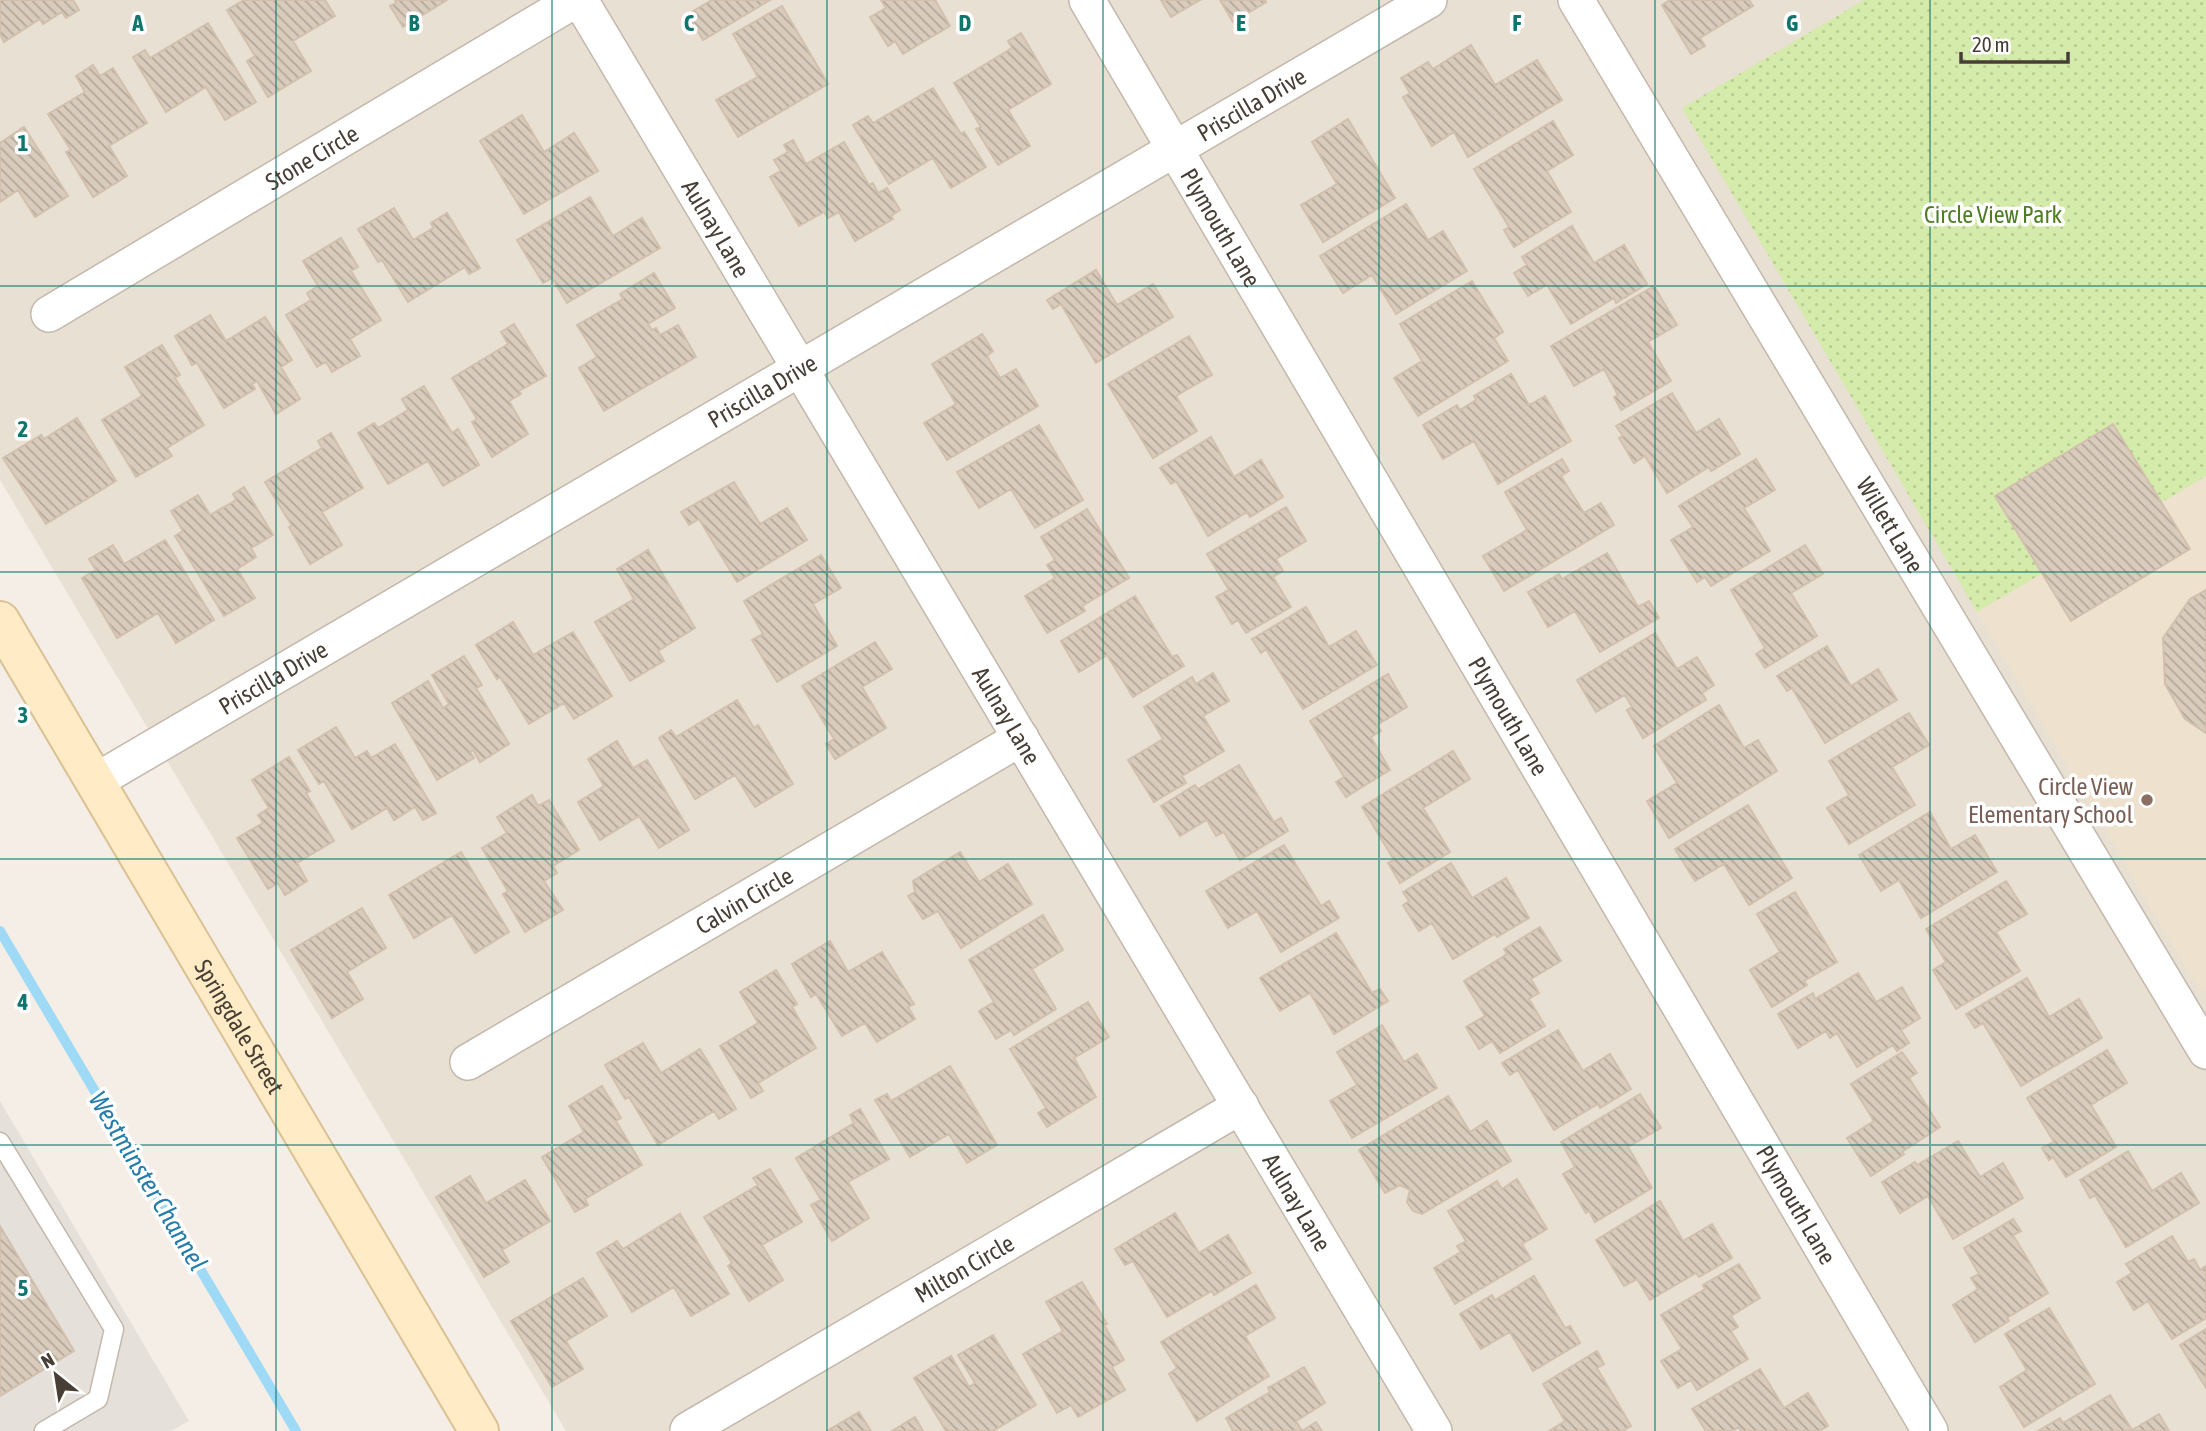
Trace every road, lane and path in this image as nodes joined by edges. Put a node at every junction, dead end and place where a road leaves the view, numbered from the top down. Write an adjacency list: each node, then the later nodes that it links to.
1 (578, 0): 6 (street, Stone Circle); 7 (street, Aulnay Lane)
2 (1087, 0): 5 (street, Plymouth Lane)
3 (1429, 0): 5 (street, Priscilla Drive)
4 (1576, 0): 11 (street, Willett Lane)
5 (1175, 150): 7 (street, Priscilla Drive); 19 (street, Plymouth Lane)
6 (49, 314)
7 (800, 368): 9 (street, Aulnay Lane); 10 (street, Priscilla Drive)
8 (0, 621): 10 (main road, Springdale Street)
9 (1021, 738): 12 (street, Calvin Circle); 13 (street, Aulnay Lane)
10 (96, 781): 17 (main road, Springdale Street)
11 (2203, 1037)
12 (468, 1062)
13 (1241, 1106): 15 (street, Milton Circle); 18 (street, Aulnay Lane)
14 (0, 1142): 16 (lane)
15 (688, 1430)
16 (44, 1431)
17 (479, 1431)
18 (1434, 1431)
19 (1930, 1431)

